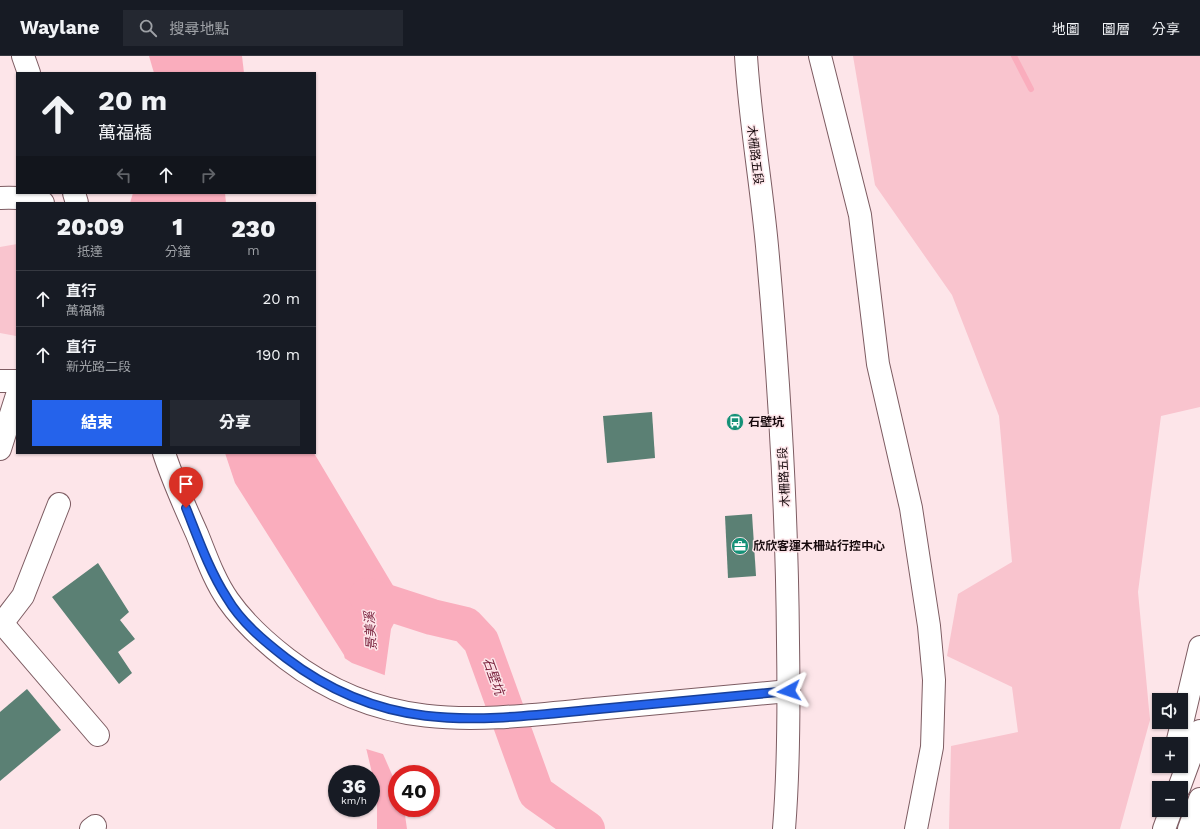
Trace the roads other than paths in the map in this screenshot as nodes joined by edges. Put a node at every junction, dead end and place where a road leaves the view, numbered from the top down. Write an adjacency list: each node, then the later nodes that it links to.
1 (23, 56): 5 (main road)
2 (738, 56): 6 (main road, 木柵路五段)
3 (746, 56): 6 (main road, 木柵路五段)
4 (820, 56): 26 (main road)
5 (29, 72)
6 (749, 103): 17 (main road, 木柵路五段)
7 (0, 198): 8 (main road)
8 (39, 202)
9 (0, 381): 10 (main road)
10 (16, 381)
11 (16, 398): 12 (main road)
12 (0, 449)
13 (164, 458): 17 (main road)
14 (59, 504): 15 (main road)
15 (1, 624): 19 (main road)
16 (1200, 647): 20 (main road)
17 (789, 691): 25 (main road, 木柵路五段)
18 (1200, 731): 21 (main road)
19 (98, 735)
20 (1179, 737)
21 (1182, 781)
22 (1200, 799): 29 (main road)
23 (1161, 817): 27 (main road)
24 (1168, 817): 28 (main road)
25 (784, 829)
26 (916, 829)
27 (1158, 829)
28 (1164, 829)
29 (1188, 829)

